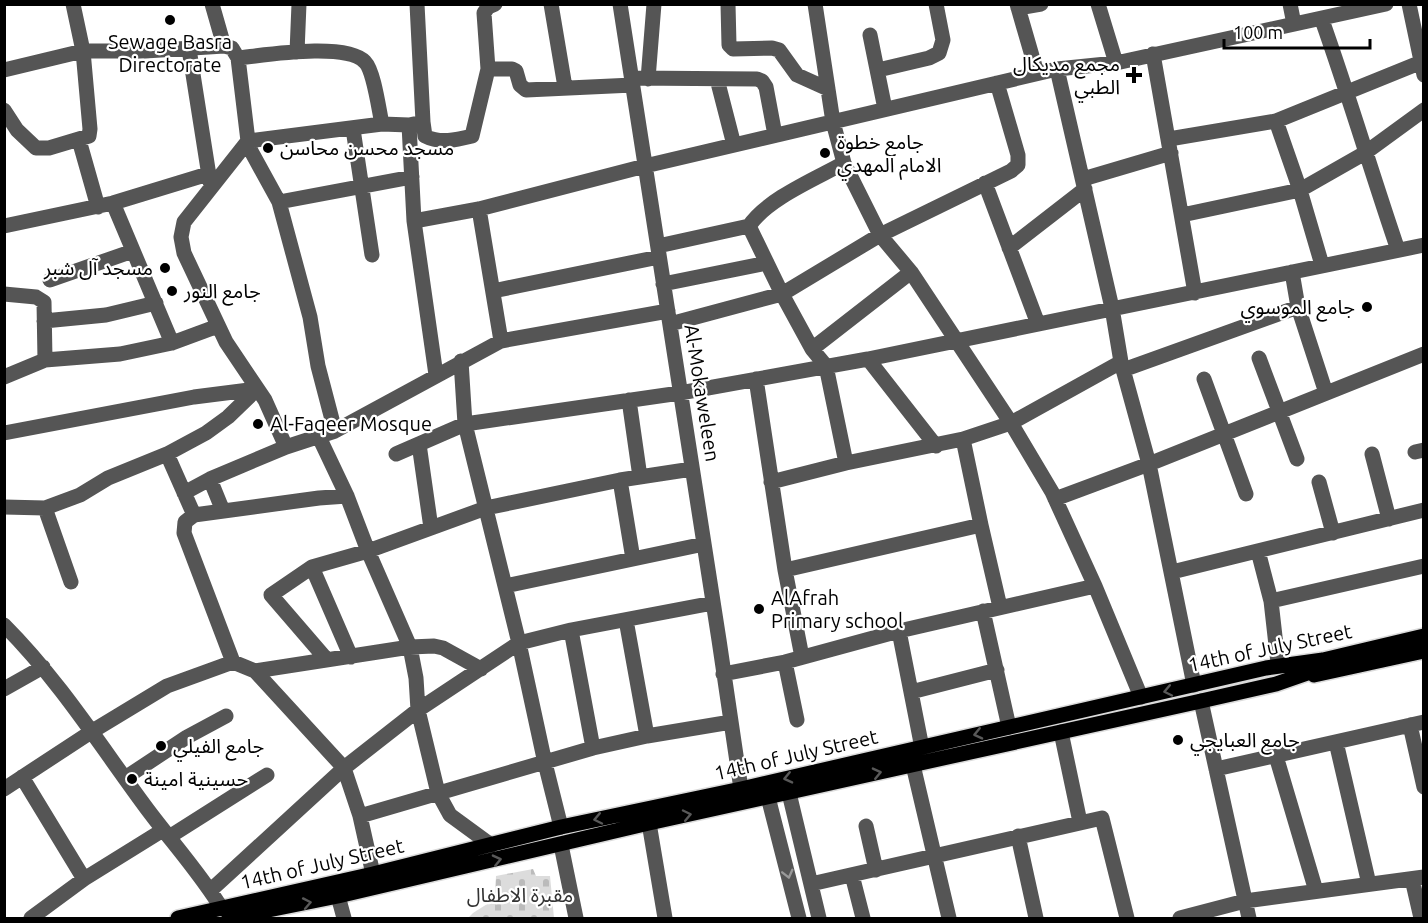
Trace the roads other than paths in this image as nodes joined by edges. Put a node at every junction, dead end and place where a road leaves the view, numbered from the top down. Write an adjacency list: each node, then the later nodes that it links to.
1 (73, 4): 24 (street)
2 (212, 4): 22 (street)
3 (298, 4): 25 (street)
4 (417, 4): 47 (street)
5 (495, 4): 30 (street)
6 (551, 4): 39 (street)
7 (620, 4): 37 (street, Al-Mokaweleen)
8 (654, 4): 35 (street)
9 (728, 4): 40 (street)
10 (815, 4): 40 (street)
11 (936, 4): 33 (street)
12 (1041, 4): 17 (street)
13 (1098, 4): 28 (street)
14 (1290, 4): 20 (street)
15 (1386, 4): 18 (street)
16 (1409, 4): 29 (street)
17 (1017, 6): 34 (street)
18 (1354, 8): 19 (street)
19 (1322, 20): 20 (street); 41 (street)
20 (1294, 24): 26 (street)
21 (870, 35): 33 (street)
22 (224, 46): 23 (street); 27 (street)
23 (189, 49): 24 (street); 59 (street)
24 (83, 51): 32 (street); 51 (street)
25 (297, 52): 27 (street); 48 (street)
26 (1153, 54): 28 (street); 54 (street)
27 (238, 58): 52 (street)
28 (1116, 63): 31 (street)
29 (1422, 67): 41 (street)
30 (488, 69): 39 (street); 47 (street)
31 (1058, 69): 34 (street); 61 (street)
32 (4, 70)
33 (878, 70): 42 (street)
34 (1037, 73): 38 (street)
35 (648, 79): 36 (street); 37 (street)
36 (717, 79): 50 (street); 53 (street)
37 (632, 82): 39 (street); 57 (street, Al-Mokaweleen)
38 (997, 83): 42 (street); 60 (street)
39 (565, 87)
40 (828, 89): 46 (street)
41 (1348, 93): 45 (street); 55 (street)
42 (885, 109): 46 (street)
43 (4, 110): 51 (street)
44 (1424, 110): 55 (street)
45 (1276, 121): 54 (street); 63 (street)
46 (833, 122): 50 (street); 56 (street)
47 (416, 123): 48 (street); 58 (street)
48 (382, 124): 49 (street)
49 (353, 129): 52 (street); 62 (street)
50 (776, 135): 53 (street)
51 (79, 140): 66 (street)
52 (248, 141): 59 (street); 64 (street)
53 (734, 145): 57 (street)
54 (1170, 146): 61 (street); 68 (street)
55 (1365, 153): 63 (street); 75 (street)
56 (844, 163): 71 (street); 72 (street)
57 (645, 166): 67 (street); 77 (street, Al-Mokaweleen)
58 (412, 177): 62 (street); 69 (street)
59 (209, 182): 65 (street); 95 (street)
60 (985, 183): 72 (street); 74 (street)
61 (1084, 184): 74 (street); 90 (street)
62 (361, 185): 64 (street); 78 (street)
63 (1300, 190): 68 (street); 80 (street)
64 (279, 202): 118 (street)
65 (113, 203): 66 (street); 76 (street)
66 (98, 207): 70 (street)
67 (479, 209): 69 (street); 85 (street)
68 (1182, 215): 86 (street)
69 (414, 221): 107 (street)
70 (4, 226)
71 (749, 226): 77 (street); 79 (street)
72 (880, 235): 81 (street); 88 (street)
73 (1424, 245): 75 (street)
74 (1009, 248): 94 (street)
75 (1398, 250): 80 (street)
76 (133, 251): 83 (street); 89 (street)
77 (659, 252): 84 (street, Al-Mokaweleen); 85 (street)
78 (372, 255)
79 (767, 263): 84 (street); 88 (street)
80 (1323, 265): 82 (street)
81 (911, 272): 97 (street); 99 (street)
82 (1292, 272): 86 (street); 91 (street)
83 (50, 280)
84 (663, 284): 92 (street, Al-Mokaweleen)
85 (493, 291): 96 (street)
86 (1195, 293): 90 (street)
87 (4, 294): 93 (street)
88 (782, 294): 92 (street); 99 (street)
89 (156, 303): 93 (street); 98 (street)
90 (1112, 308): 94 (street); 106 (street)
91 (1298, 308): 106 (street); 113 (street)
92 (669, 318): 96 (street); 112 (street, Al-Mokaweleen)
93 (44, 321): 103 (street)
94 (1038, 324): 97 (street)
95 (218, 326): 98 (street); 111 (street)
96 (501, 341): 104 (street)
97 (957, 342): 102 (street); 116 (street)
98 (172, 343): 103 (street)
99 (812, 348): 105 (street)
100 (1424, 354): 113 (street)
101 (1259, 358): 115 (street)
102 (868, 359): 105 (street); 124 (street)
103 (45, 360): 108 (street)
104 (461, 361): 107 (street); 117 (street)
105 (826, 366): 109 (street); 130 (street)
106 (1122, 366): 116 (street); 131 (street)
107 (436, 375): 118 (street)
108 (4, 377)
109 (756, 379): 112 (street); 136 (street)
110 (1204, 379): 120 (street)
111 (257, 389): 119 (street); 125 (street); 126 (street)
112 (680, 393): 114 (street); 132 (street, Al-Mokaweleen)
113 (1326, 393): 115 (street)
114 (629, 400): 117 (street); 133 (street)
115 (1279, 412): 120 (street); 129 (street)
116 (1011, 423): 122 (street); 141 (street)
117 (465, 424): 123 (street); 144 (street)
118 (335, 431): 121 (street)
119 (4, 433)
120 (1224, 434): 131 (street); 139 (street)
121 (319, 437): 125 (street); 140 (street)
122 (963, 440): 124 (street); 149 (street)
123 (419, 444): 127 (street); 150 (street)
124 (936, 446): 130 (street)
125 (286, 447): 134 (street)
126 (167, 454): 138 (street); 143 (street)
127 (396, 454)
128 (1372, 454): 148 (street)
129 (1297, 459)
130 (846, 464): 136 (street)
131 (1149, 464): 141 (street); 159 (street)
132 (692, 469): 133 (street); 152 (street, Al-Mokaweleen)
133 (640, 477): 135 (street)
134 (210, 479): 138 (street); 146 (street)
135 (620, 480): 144 (street); 155 (street)
136 (771, 482): 158 (street)
137 (1319, 482): 151 (street)
138 (184, 493): 147 (street)
139 (1246, 494)
140 (347, 496): 146 (street); 153 (street)
141 (1055, 499): 162 (street)
142 (4, 507): 143 (street)
143 (45, 508): 160 (street)
144 (486, 508): 150 (street); 161 (street)
145 (1424, 510): 148 (street)
146 (223, 511): 147 (street)
147 (194, 516): 180 (street)
148 (1389, 519): 151 (street)
149 (981, 525): 158 (street); 165 (street)
150 (431, 528): 153 (street)
151 (1334, 533): 154 (street)
152 (704, 544): 155 (street); 164 (street, Al-Mokaweleen)
153 (368, 551): 157 (street); 175 (street)
154 (1258, 551): 159 (street); 163 (street)
155 (633, 559): 161 (street)
156 (1424, 566): 163 (street)
157 (312, 567): 177 (street); 179 (street)
158 (785, 570): 178 (street)
159 (1172, 572): 190 (street)
160 (71, 582)
161 (505, 586): 173 (street)
162 (1095, 586): 165 (street); 193 (street)
163 (1271, 601): 183 (street)
164 (713, 603): 167 (street); 188 (street, Al-Mokaweleen)
165 (1000, 608): 166 (street)
166 (983, 611): 171 (street); 186 (street)
167 (626, 620): 170 (street); 203 (street)
168 (4, 625): 184 (street)
169 (1424, 626): 183 (main road)
170 (571, 630): 173 (street); 205 (street)
171 (899, 631): 178 (street); 192 (street)
172 (1424, 636): 182 (main road, 14th of July Street)
173 (519, 643): 185 (street); 208 (street)
174 (1424, 645): 182 (main road, 14th of July Street)
175 (410, 647): 177 (street); 185 (street); 195 (street)
176 (1424, 651): 189 (main road)
177 (351, 657): 179 (street)
178 (802, 657): 181 (street)
179 (327, 660): 187 (street)
180 (233, 662): 187 (street); 201 (street)
181 (785, 662): 188 (street); 197 (street)
182 (1323, 664): 183 (main road, 14th of July Street); 189 (main road, 14th of July Street)
183 (1272, 666): 190 (main road, 14th of July Street)
184 (43, 667): 191 (street); 201 (street)
185 (481, 669): 195 (street)
186 (997, 670): 192 (street); 200 (street)
187 (255, 671): 210 (street)
188 (723, 674): 198 (street, Al-Mokaweleen)
189 (1276, 684): 194 (main road, 14th of July Street)
190 (1194, 685): 193 (main road, 14th of July Street, one-way to 193)
191 (4, 689)
192 (911, 692): 206 (street)
193 (1141, 697): 200 (main road, 14th of July Street)
194 (1201, 701): 202 (main road, 14th of July Street); 211 (street)
195 (418, 710): 210 (street); 218 (street)
196 (226, 716): 214 (street)
197 (797, 720)
198 (730, 722): 203 (street); 217 (street, Al-Mokaweleen)
199 (1417, 723): 204 (street); 215 (street)
200 (1009, 727): 206 (main road, 14th of July Street, one-way to 206)
201 (91, 732): 213 (street); 214 (street)
202 (1061, 732): 209 (main road, 14th of July Street); 222 (street)
203 (647, 736): 205 (street)
204 (1336, 742): 207 (street); 239 (street)
205 (593, 748): 208 (street)
206 (922, 748): 217 (main road, 14th of July Street, one-way to 217)
207 (1276, 756): 211 (street); 241 (street)
208 (545, 763): 218 (street); 225 (street)
209 (913, 765): 219 (main road, 14th of July Street, one-way to 209); 232 (street)
210 (344, 768): 221 (street); 240 (street)
211 (1216, 769): 243 (street)
212 (267, 775): 226 (street)
213 (22, 777): 216 (street); 237 (street)
214 (124, 778): 226 (street)
215 (1424, 786)
216 (4, 789)
217 (741, 789): 225 (main road, 14th of July Street, one-way to 225)
218 (438, 793): 221 (street); 228 (street)
219 (789, 793): 220 (main road, 14th of July Street); 230 (street)
220 (768, 797): 223 (main road, 14th of July Street, one-way to 220); 231 (street)
221 (360, 816): 234 (street)
222 (1080, 822): 227 (street); 255 (street)
223 (649, 823): 229 (main road, 14th of July Street); 249 (street)
224 (866, 826): 233 (street)
225 (561, 827): 228 (main road, 14th of July Street)
226 (166, 834): 237 (street); 240 (street)
227 (1018, 836): 232 (street); 254 (street)
228 (491, 845): 234 (main road, 14th of July Street)
229 (561, 845): 242 (main road, 14th of July Street, one-way to 229); 248 (street)
230 (801, 846): 231 (street); 238 (street)
231 (782, 851): 250 (street, one-way to 250)
232 (933, 857): 233 (street); 253 (street)
233 (876, 870): 235 (street)
234 (373, 874): 244 (main road, 14th of July Street)
235 (852, 875): 238 (street); 252 (street)
236 (1418, 878): 239 (street); 258 (street)
237 (84, 879): 245 (street)
238 (811, 884): 251 (street)
239 (1369, 884): 241 (street)
240 (211, 890): 244 (street)
241 (1316, 891): 243 (street)
242 (338, 896): 244 (main road, 14th of July Street, one-way to 242); 247 (street)
243 (1245, 901): 256 (street); 257 (street)
244 (230, 916): 246 (main road, 14th of July Street)
245 (31, 918)
246 (178, 918)
247 (344, 918)
248 (576, 918)
249 (665, 918)
250 (799, 918)
251 (819, 918)
252 (863, 918)
253 (949, 918)
254 (1036, 918)
255 (1127, 918)
256 (1180, 918)
257 (1249, 918)
258 (1421, 918)

